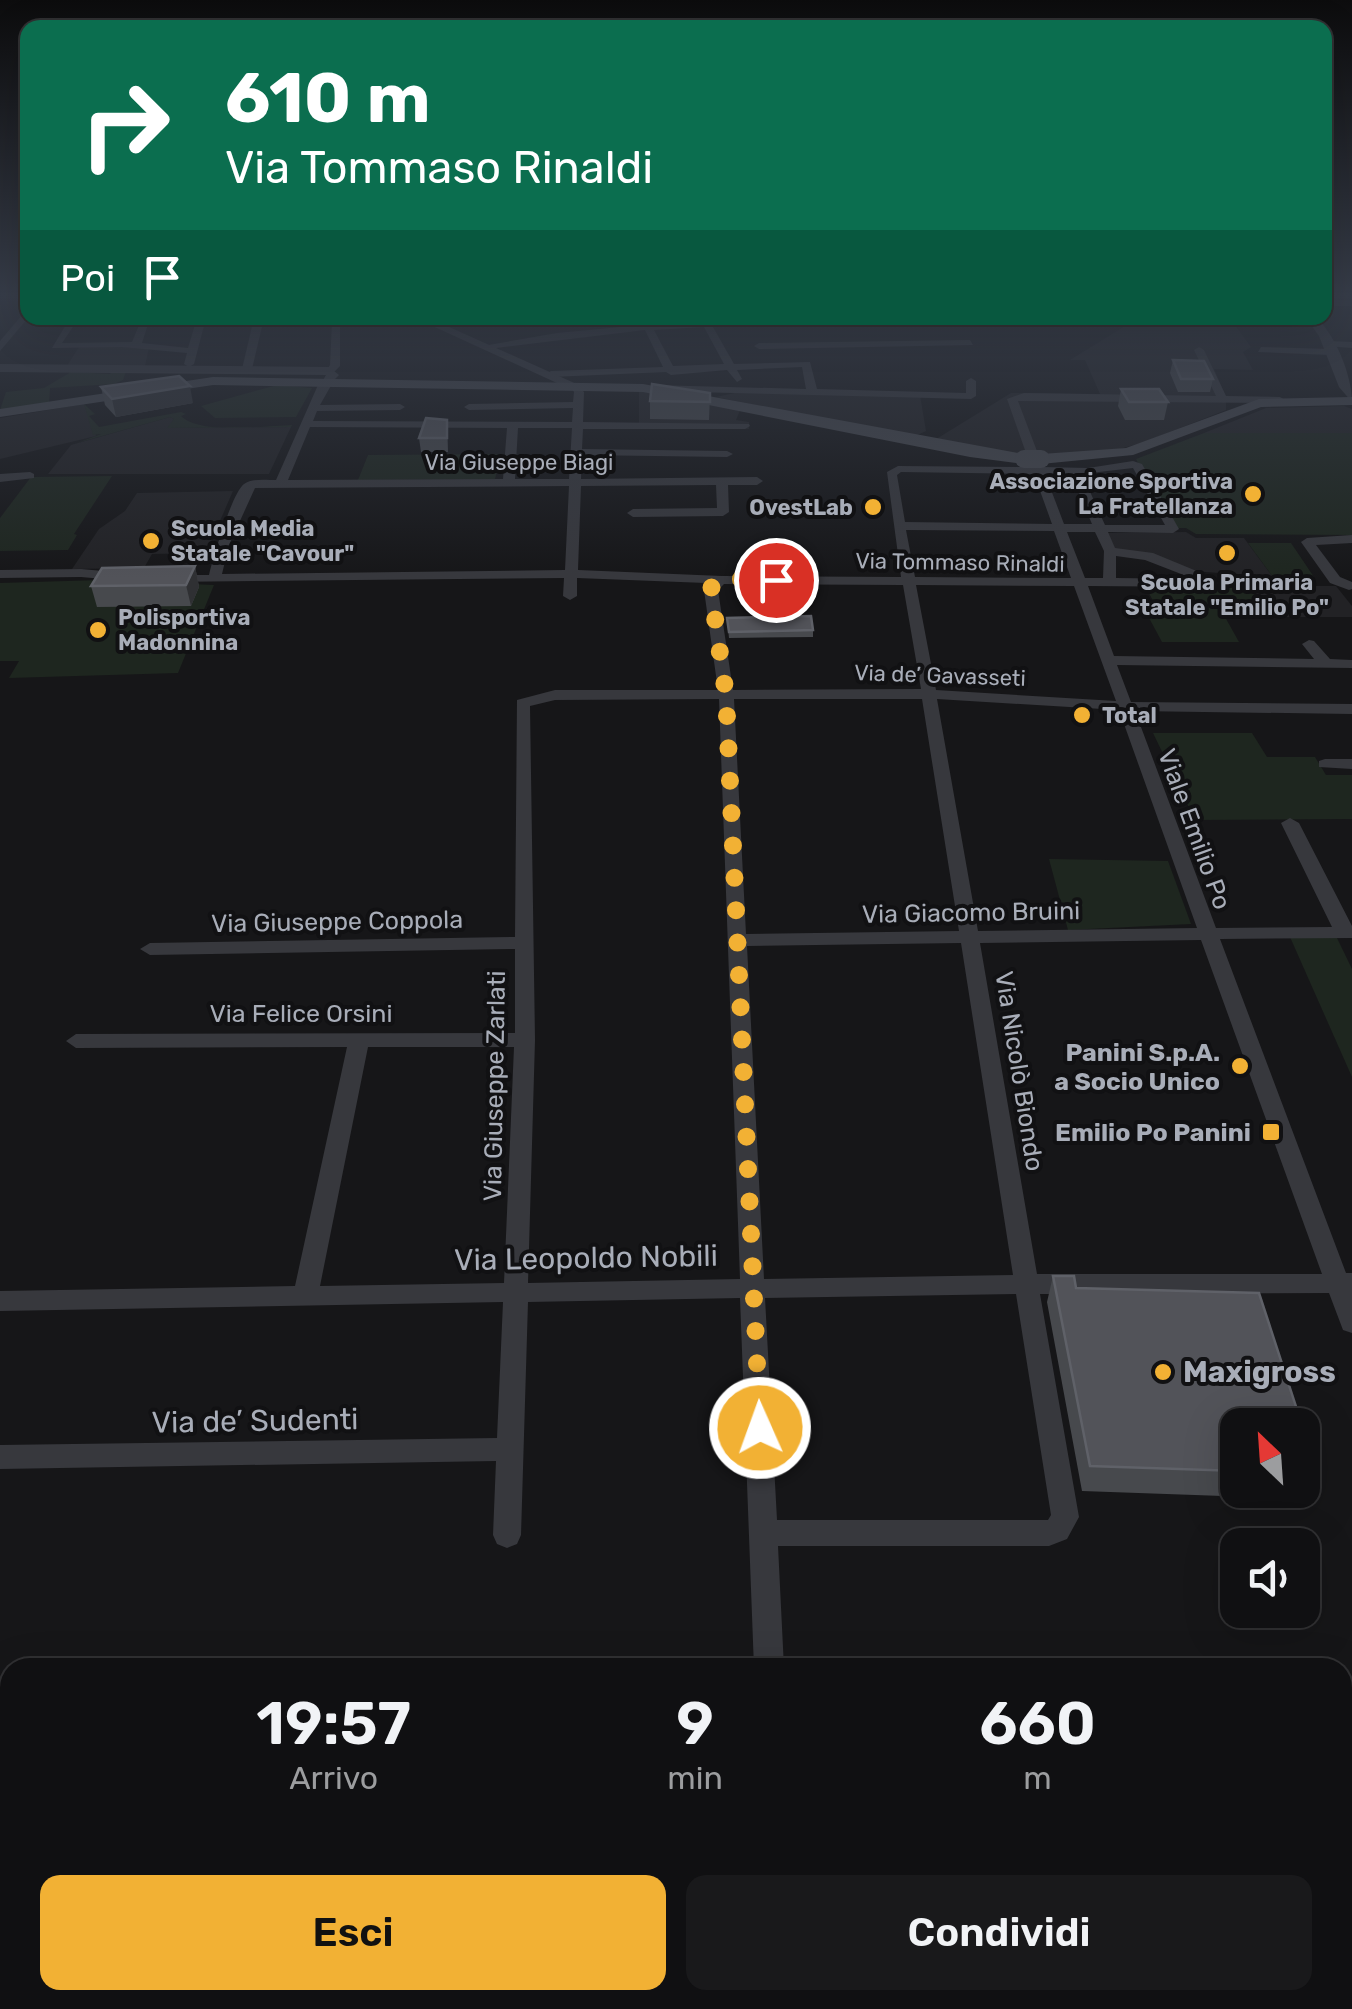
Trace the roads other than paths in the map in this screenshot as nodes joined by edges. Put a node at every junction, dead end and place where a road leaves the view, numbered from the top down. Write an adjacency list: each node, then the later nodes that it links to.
1 (138, 391): 22 (main road)
2 (320, 391): 20 (street)
3 (579, 391): 17 (street)
4 (680, 391): 12 (main road)
5 (735, 391): 12 (street)
6 (766, 391): 10 (street)
7 (901, 391): 11 (street)
8 (971, 391): 11 (street)
9 (1219, 391): 14 (street)
10 (812, 392): 11 (street)
11 (902, 394)
12 (705, 398): 29 (main road)
13 (1200, 398): 14 (street); 21 (street); 29 (street, Viale Emilio Po)
14 (1222, 398): 15 (street)
15 (1280, 400): 16 (main road); 21 (main road)
16 (1349, 401)
17 (578, 405): 19 (street); 25 (street)
18 (400, 407): 20 (street)
19 (470, 407)
20 (313, 408): 23 (street)
21 (1238, 410): 29 (main road)
22 (0, 414)
23 (308, 424): 24 (street); 37 (street)
24 (514, 425): 25 (street); 35 (street)
25 (578, 426): 26 (street); 27 (street)
26 (746, 426)
27 (576, 452): 28 (street); 36 (street)
28 (727, 454)
29 (1034, 463): 30 (street); 39 (street, Via Nicolò Biondo); 40 (street, Viale Emilio Po)
30 (1074, 471): 41 (street); 41 (street)
31 (30, 476): 32 (street)
32 (0, 478)
33 (722, 481): 34 (street, Via Giuseppe Biagi); 36 (street, Via Giuseppe Biagi); 38 (street)
34 (757, 481)
35 (508, 482): 36 (street, Via Giuseppe Biagi); 37 (street, Via Giuseppe Biagi)
36 (575, 482): 45 (street)
37 (281, 484): 46 (street)
38 (633, 513)
39 (899, 526): 40 (street); 48 (street, Via Nicolò Biondo)
40 (1058, 529): 41 (street); 49 (street, Viale Emilio Po)
41 (1100, 529): 43 (street)
42 (1352, 539): 51 (street)
43 (1110, 551): 50 (street); 50 (street, Via Tommaso Rinaldi)
44 (0, 574): 46 (street, Via Tommaso Rinaldi)
45 (572, 574): 46 (street, Via Tommaso Rinaldi); 47 (street, Via Tommaso Rinaldi); 52 (street)
46 (214, 579)
47 (722, 580): 48 (street, Via Tommaso Rinaldi); 58 (street)
48 (908, 581): 49 (street, Via Tommaso Rinaldi); 57 (street, Via Nicolò Biondo)
49 (1077, 583): 50 (street, Via Tommaso Rinaldi); 54 (street, Viale Emilio Po)
50 (1110, 583)
51 (1351, 588)
52 (570, 596)
53 (1309, 644): 55 (street)
54 (1106, 660): 55 (street); 60 (street, Viale Emilio Po)
55 (1325, 663): 56 (street)
56 (1352, 664)
57 (929, 694): 58 (street, Via de’ Gavasseti); 60 (street, Via de’ Gavasseti); 67 (street, Via Nicolò Biondo)
58 (726, 695): 59 (street, Via de’ Gavasseti); 68 (street)
59 (526, 699): 69 (street, Via Giuseppe Zarlati)
60 (1123, 706): 61 (street, Via de’ Gavasseti); 66 (street, Viale Emilio Po)
61 (1352, 709)
62 (1325, 764): 63 (street)
63 (1352, 764)
64 (1290, 822): 65 (street)
65 (1348, 932): 66 (street, Via Giacomo Bruini)
66 (1207, 934): 67 (street, Via Giacomo Bruini); 74 (street, Viale Emilio Po)
67 (970, 938): 68 (street, Via Giacomo Bruini); 75 (street, Via Nicolò Biondo)
68 (736, 940): 76 (street)
69 (524, 943): 70 (street, Via Giuseppe Coppola); 72 (street, Via Giuseppe Zarlati)
70 (150, 949)
71 (359, 1040): 72 (street, Via Felice Orsini); 73 (street, Via Felice Orsini); 78 (street)
72 (525, 1040): 77 (street, Via Giuseppe Zarlati)
73 (76, 1041)
74 (1345, 1283): 75 (street, Via Leopoldo Nobili); 80 (street, Viale Emilio Po)
75 (1027, 1284): 76 (street, Via Leopoldo Nobili); 83 (street, Via Nicolò Biondo)
76 (754, 1288): 77 (street, Via Leopoldo Nobili); 83 (street)
77 (515, 1292): 78 (street, Via Leopoldo Nobili); 81 (street, Via Giuseppe Zarlati)
78 (306, 1294): 79 (street, Via Leopoldo Nobili)
79 (0, 1300)
80 (1352, 1323)
81 (512, 1450): 82 (street, Via de’ Sudenti); 84 (street, Via Giuseppe Zarlati)
82 (0, 1457)
83 (764, 1533): 85 (street)
84 (507, 1535)
85 (768, 1658)

